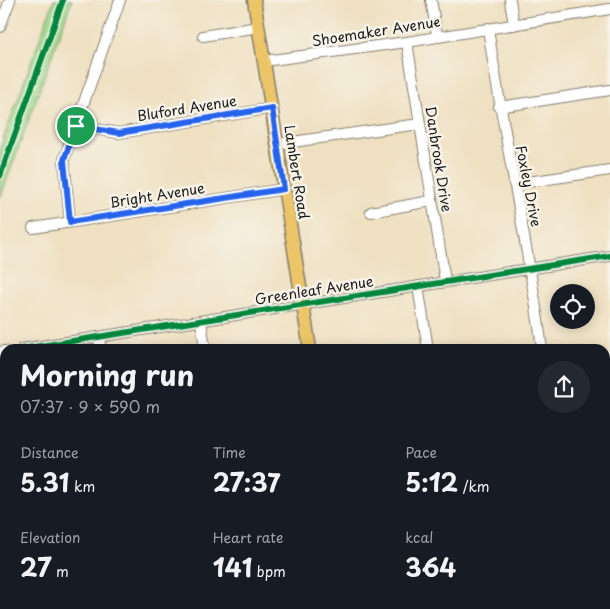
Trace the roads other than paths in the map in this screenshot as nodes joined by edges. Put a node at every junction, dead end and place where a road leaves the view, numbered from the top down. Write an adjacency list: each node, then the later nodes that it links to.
1 (10, 0): 8 (street)
2 (120, 0): 19 (street)
3 (254, 0): 9 (main road, Lambert Road)
4 (431, 0): 11 (street)
5 (510, 0): 7 (street)
6 (610, 9): 7 (street, Shoemaker Avenue)
7 (514, 25): 10 (street, Shoemaker Avenue)
8 (0, 27)
9 (258, 27): 12 (street); 14 (main road, Lambert Road)
10 (488, 28): 11 (street, Shoemaker Avenue); 16 (street, Foxley Drive)
11 (438, 35): 13 (street, Shoemaker Avenue)
12 (203, 36)
13 (407, 42): 14 (street, Shoemaker Avenue); 18 (street, Danbrook Drive)
14 (264, 61): 17 (main road, Lambert Road)
15 (610, 90): 16 (street)
16 (499, 107): 22 (street, Foxley Drive)
17 (272, 108): 19 (street, Bluford Avenue); 20 (main road, Lambert Road)
18 (419, 124): 20 (street); 24 (street, Danbrook Drive)
19 (76, 126): 26 (street)
20 (278, 144): 23 (main road, Lambert Road)
21 (610, 170): 22 (street)
22 (514, 184): 29 (street, Foxley Drive)
23 (284, 189): 26 (street, Bright Avenue); 32 (main road, Lambert Road)
24 (432, 201): 25 (street); 30 (street, Danbrook Drive)
25 (371, 212)
26 (70, 222): 27 (street, Bright Avenue)
27 (33, 228)
28 (610, 256): 29 (street, Greenleaf Avenue)
29 (531, 268): 30 (street, Greenleaf Avenue); 40 (street, Foxley Drive)
30 (445, 281): 31 (street, Greenleaf Avenue)
31 (418, 286): 32 (street, Greenleaf Avenue); 39 (street)
32 (303, 305): 33 (street, Greenleaf Avenue); 38 (main road, Lambert Road)
33 (201, 320): 34 (street, Greenleaf Avenue); 37 (street)
34 (99, 337): 35 (street, Greenleaf Avenue); 36 (street)
35 (54, 344)
36 (100, 344)
37 (205, 344)
38 (309, 344)
39 (427, 344)
40 (541, 344)

